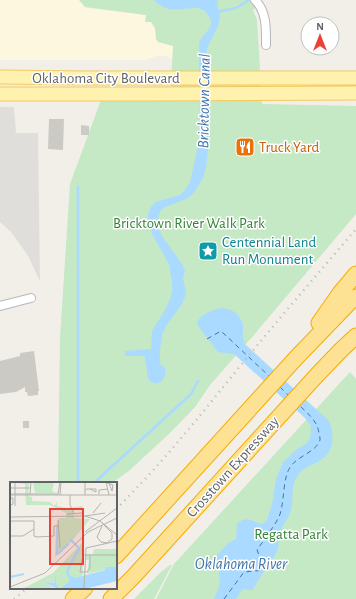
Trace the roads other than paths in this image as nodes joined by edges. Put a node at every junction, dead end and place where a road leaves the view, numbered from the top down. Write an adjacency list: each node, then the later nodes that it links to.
1 (255, 0): 2 (street)
2 (266, 45)
3 (0, 77): 4 (main road, Oklahoma City Boulevard)
4 (356, 78)
5 (356, 93): 6 (main road, Oklahoma City Boulevard)
6 (0, 94)
7 (356, 274): 9 (highway)
8 (356, 278): 9 (highway)
9 (340, 293): 14 (highway)
10 (356, 297): 14 (highway, Crosstown Expressway)
11 (31, 298): 12 (street)
12 (0, 306)
13 (356, 336): 18 (highway, Crosstown Expressway)
14 (296, 358): 15 (highway, Crosstown Expressway)
15 (117, 555)
16 (84, 589): 17 (highway)
17 (73, 599)
18 (112, 599)

